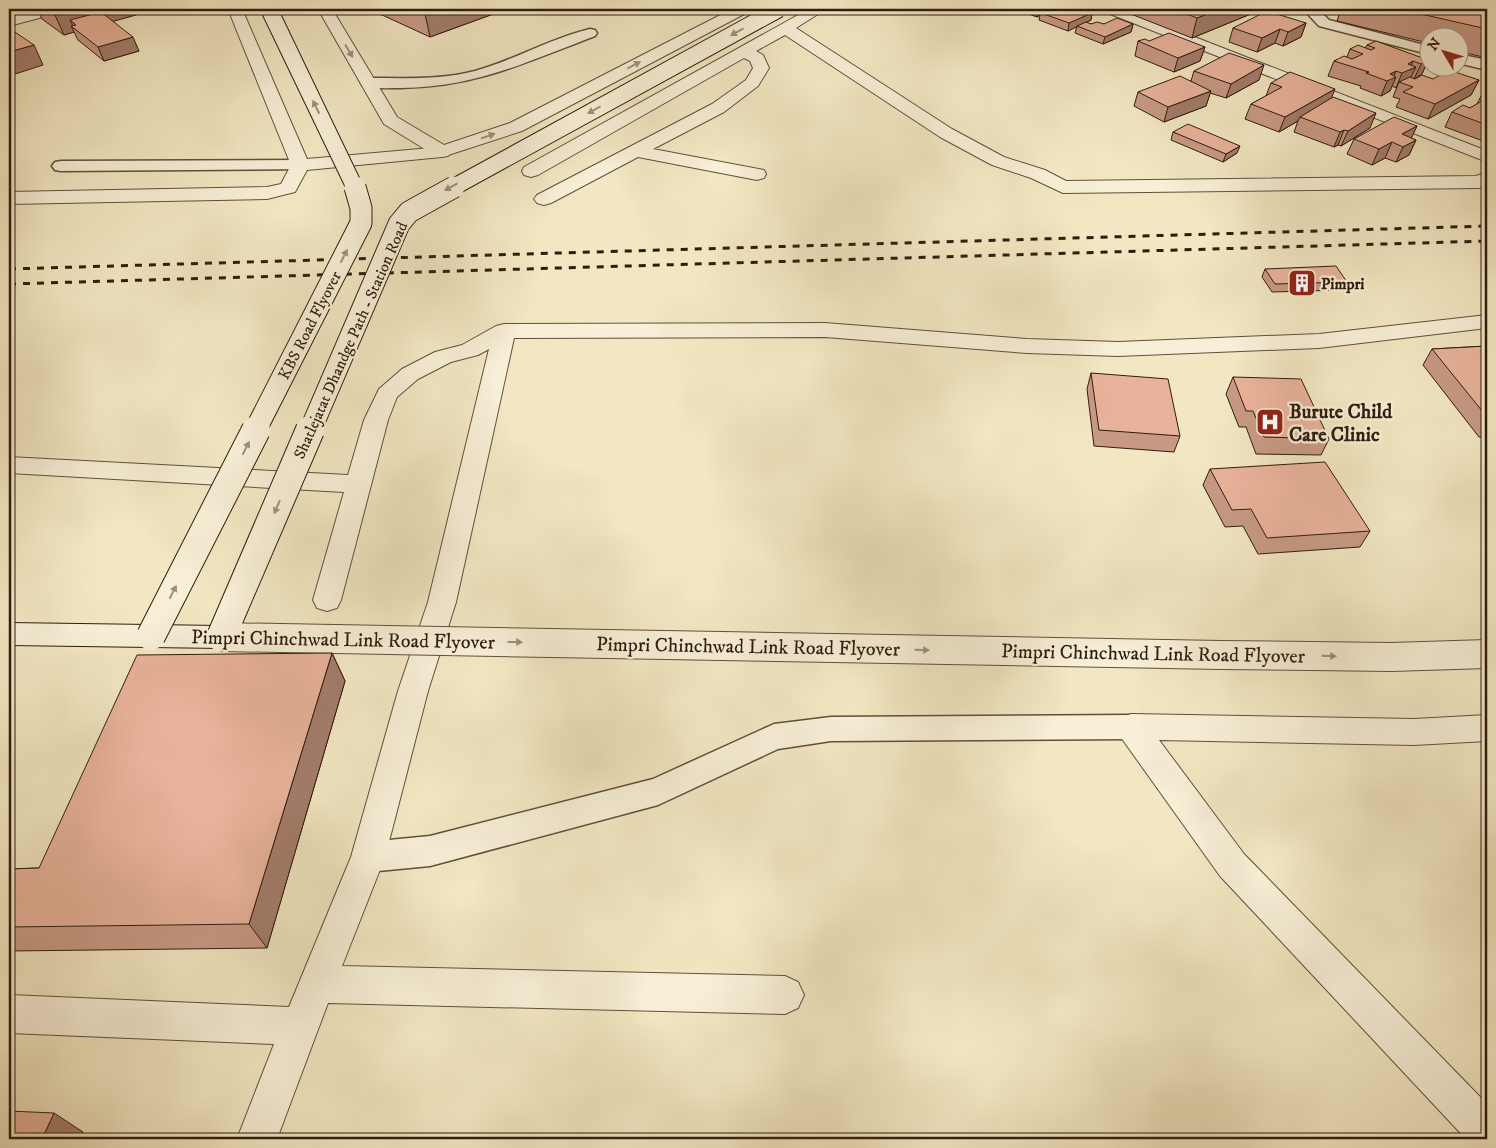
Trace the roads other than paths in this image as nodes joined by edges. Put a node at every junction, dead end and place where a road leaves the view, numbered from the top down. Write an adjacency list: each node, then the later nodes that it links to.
1 (57, 9): 10 (street)
2 (234, 9): 20 (street)
3 (269, 9): 33 (street, KBS Road Flyover, one-way to 3, bridge)
4 (325, 9): 16 (street, one-way to 16)
5 (743, 9): 18 (street, one-way to 5)
6 (819, 9): 9 (street)
7 (1110, 9): 19 (street)
8 (1310, 9): 12 (lane)
9 (782, 18): 13 (street); 24 (street); 34 (street, Shatlejatat Dhandge Path - Station Road, one-way to 34, bridge)
10 (9, 22)
11 (590, 32): 16 (lane)
12 (1418, 47)
13 (744, 51): 17 (street); 22 (street)
14 (1468, 60): 15 (lane)
15 (1487, 65)
16 (369, 83): 18 (street)
17 (634, 151): 23 (street); 26 (street)
18 (442, 152): 20 (street)
19 (1487, 157)
20 (300, 165): 21 (lane); 25 (street)
21 (61, 166)
22 (531, 171)
23 (757, 174)
24 (1487, 178)
25 (9, 198)
26 (544, 199)
27 (1487, 321): 28 (street)
28 (504, 331): 30 (street); 38 (street)
29 (9, 465): 30 (street)
30 (358, 484): 31 (street)
31 (327, 600)
32 (9, 634): 33 (street, Pimpri Chinchwad Link Road Flyover)
33 (151, 636): 34 (street, Pimpri Chinchwad Link Road Flyover)
34 (221, 637): 35 (street, Pimpri Chinchwad Link Road Flyover, one-way to 35, bridge)
35 (1487, 654)
36 (1131, 727): 37 (street); 38 (lane); 43 (street)
37 (1487, 728)
38 (368, 857): 39 (street)
39 (317, 984): 40 (street); 42 (street)
40 (785, 995)
41 (9, 1014): 42 (street)
42 (300, 1026): 44 (street)
43 (1487, 1132)
44 (257, 1139)

